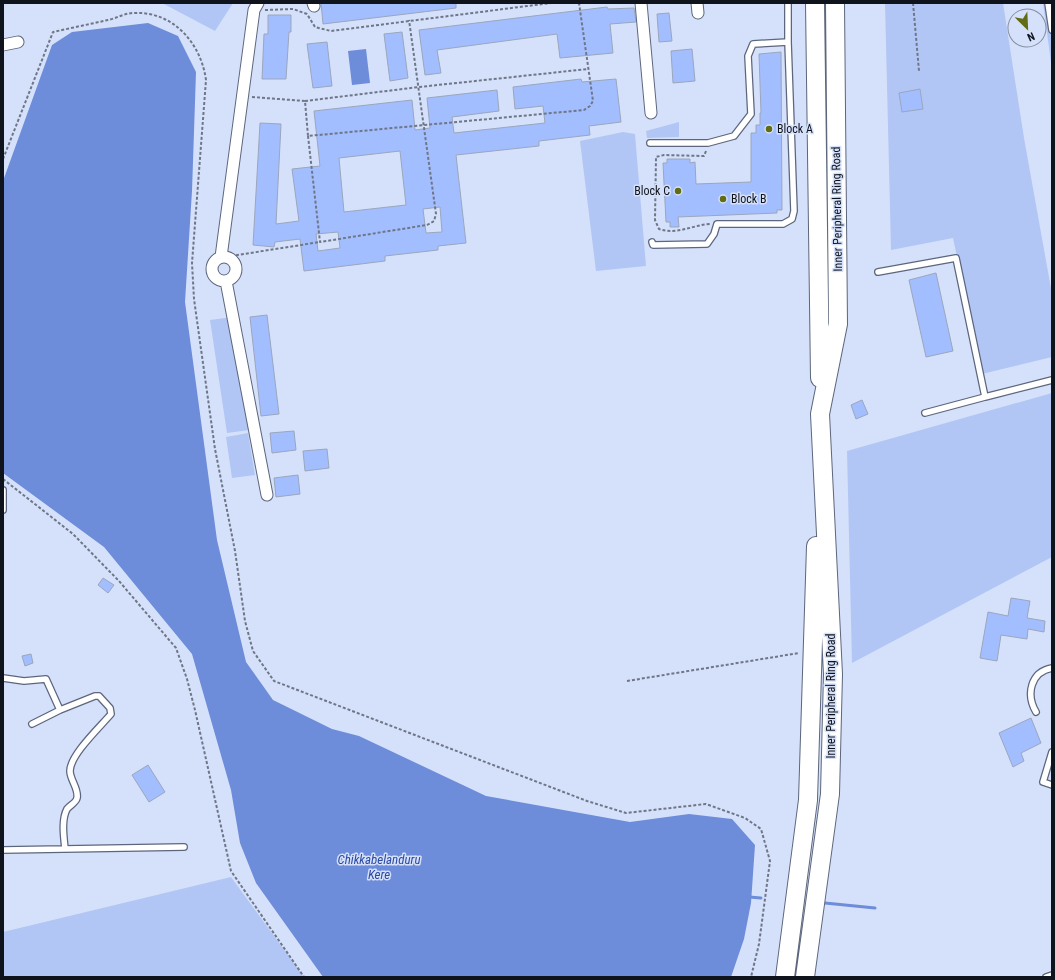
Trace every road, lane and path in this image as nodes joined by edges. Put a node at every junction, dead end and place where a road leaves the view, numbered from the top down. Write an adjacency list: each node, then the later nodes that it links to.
1 (551, 3): 10 (path)
2 (579, 3): 15 (path)
3 (641, 3): 20 (street)
4 (788, 3): 13 (lane)
5 (815, 3): 35 (main road, Inner Peripheral Ring Road)
6 (835, 3): 35 (main road, Inner Peripheral Ring Road)
7 (913, 3): 16 (path)
8 (1048, 3): 11 (lane)
9 (256, 6): 10 (path); 18 (street)
10 (409, 20): 17 (path)
11 (1052, 30)
12 (18, 42): 14 (street)
13 (788, 42): 24 (lane); 26 (lane)
14 (3, 45)
15 (588, 69): 17 (path); 21 (path)
16 (919, 71)
17 (419, 87): 19 (path); 21 (path)
18 (242, 96): 19 (path); 29 (street)
19 (305, 101): 22 (path)
20 (651, 113)
21 (424, 126): 22 (path); 27 (path)
22 (308, 136): 27 (path)
23 (650, 143): 24 (lane)
24 (708, 143): 26 (path)
25 (3, 159): 54 (path)
26 (717, 224): 28 (lane)
27 (320, 242): 29 (path)
28 (652, 242)
29 (224, 257): 31 (street); 31 (street)
30 (878, 272): 33 (lane)
31 (226, 281): 38 (street)
32 (1052, 380): 33 (lane)
33 (986, 397): 34 (lane)
34 (925, 412)
35 (820, 414): 40 (main road, Inner Peripheral Ring Road); 56 (main road, Inner Peripheral Ring Road)
36 (3, 479): 53 (path)
37 (3, 490): 39 (lane)
38 (267, 494)
39 (3, 510)
40 (813, 651): 43 (path); 55 (main road, Inner Peripheral Ring Road)
41 (1052, 668): 45 (lane)
42 (3, 678): 44 (lane)
43 (627, 681)
44 (60, 710): 46 (lane); 50 (lane)
45 (1036, 712)
46 (32, 724)
47 (1052, 752): 48 (lane)
48 (1052, 786)
49 (184, 848): 50 (lane)
50 (65, 849): 51 (lane)
51 (3, 850)
52 (1052, 975): 57 (lane)
53 (304, 977)
54 (751, 977)
55 (785, 977)
56 (805, 977)
57 (1046, 977)

